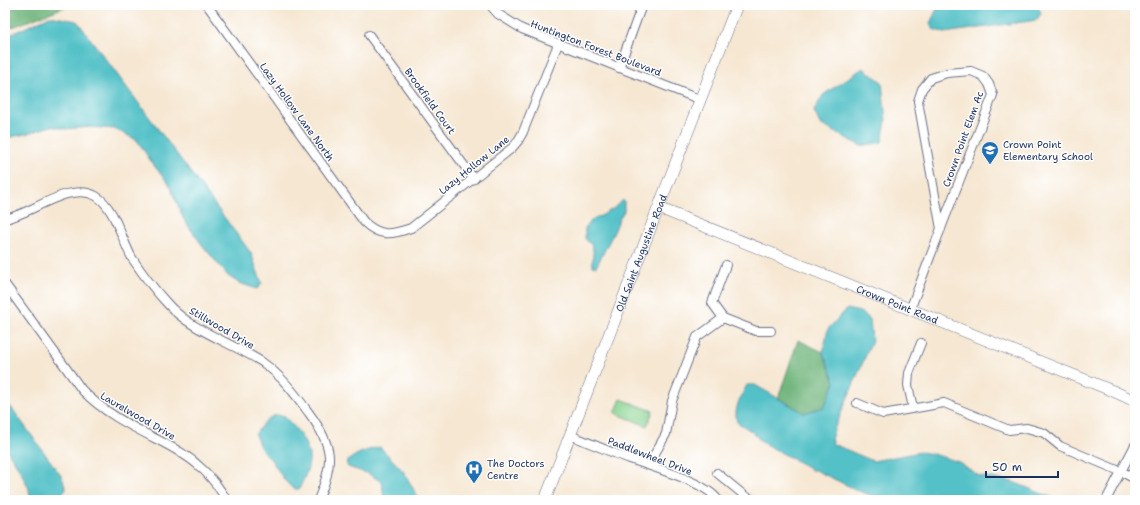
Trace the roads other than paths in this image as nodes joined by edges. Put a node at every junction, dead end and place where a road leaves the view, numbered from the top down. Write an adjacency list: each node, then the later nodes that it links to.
1 (207, 5): 13 (street, Lazy Hollow Lane North)
2 (490, 5): 6 (street, Huntington Forest Boulevard)
3 (642, 5): 7 (street)
4 (737, 5): 8 (main road, Old Saint Augustine Road)
5 (369, 34): 9 (street, Brookfield Court)
6 (558, 44): 7 (street, Huntington Forest Boulevard); 9 (street, Lazy Hollow Lane)
7 (619, 68): 8 (street, Huntington Forest Boulevard)
8 (701, 100): 10 (main road, Old Saint Augustine Road)
9 (474, 179): 13 (street, Lazy Hollow Lane)
10 (659, 208): 16 (main road, Crown Point Road); 23 (main road, Old Saint Augustine Road)
11 (5, 219): 30 (street, Stillwood Drive)
12 (941, 229): 12 (street, Crown Point Elem Ac); 16 (street, Crown Point Elem Ac)
13 (372, 230)
14 (726, 265): 17 (street)
15 (5, 284): 29 (street, Laurelwood Drive)
16 (910, 310): 20 (main road, Crown Point Road)
17 (723, 318): 18 (street); 25 (street)
18 (770, 331)
19 (921, 343): 22 (street)
20 (1135, 401)
21 (857, 403): 22 (street)
22 (913, 408): 26 (street)
23 (570, 435): 25 (street, Paddlewheel Drive); 31 (main road, Old Saint Augustine Road)
24 (1135, 446): 26 (street)
25 (649, 464): 32 (street, Paddlewheel Drive)
26 (1122, 472): 28 (street); 34 (street)
27 (717, 473): 33 (street)
28 (1135, 479)
29 (227, 500)
30 (318, 500)
31 (545, 500)
32 (718, 500)
33 (754, 500)
34 (1106, 500)

